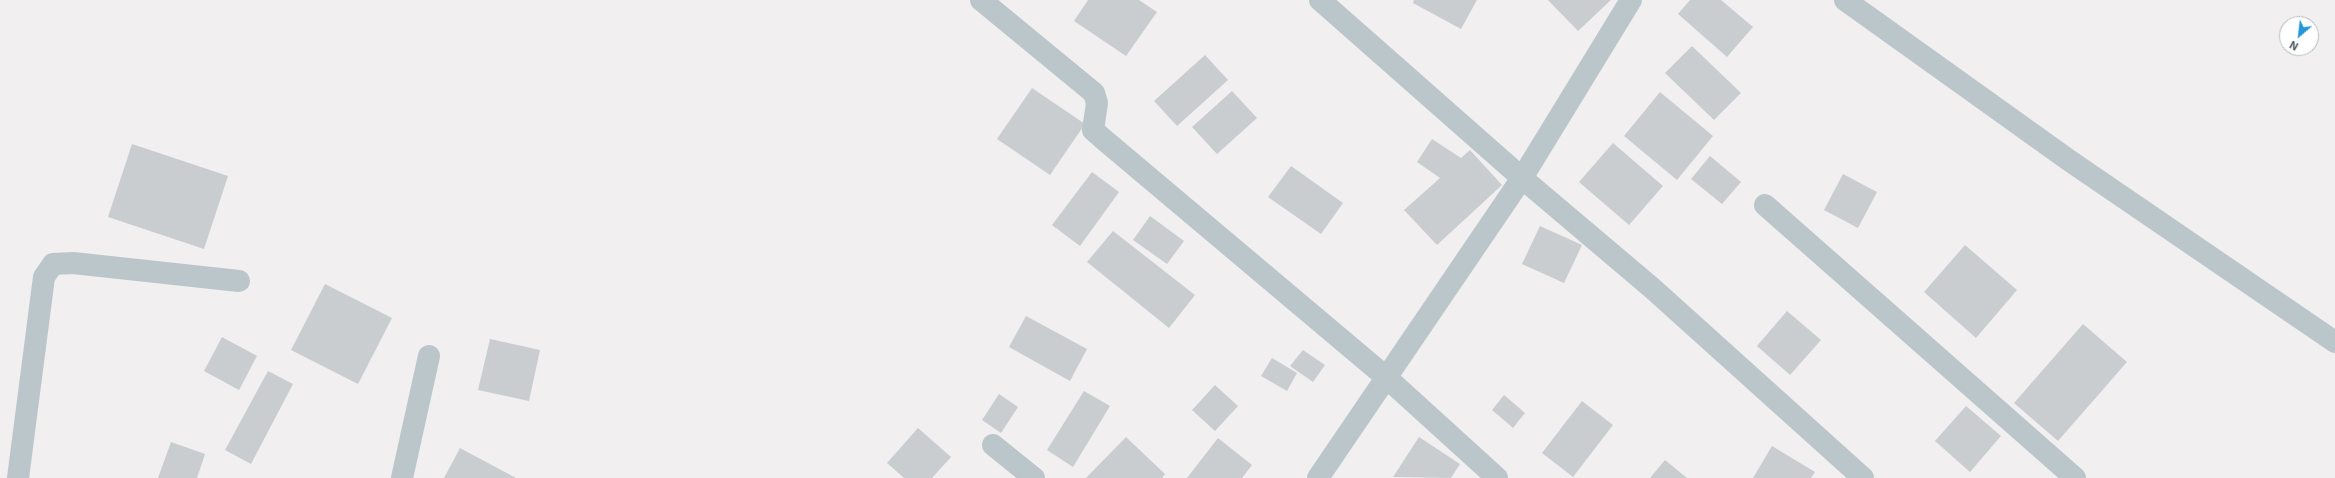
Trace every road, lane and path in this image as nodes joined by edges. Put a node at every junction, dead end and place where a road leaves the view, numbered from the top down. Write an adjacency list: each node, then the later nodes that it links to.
1 (981, 0): 10 (street)
2 (1320, 0): 5 (street)
3 (1631, 0): 5 (street)
4 (1845, 0): 8 (street)
5 (1522, 178): 10 (street); 17 (street)
6 (1765, 205): 18 (street)
7 (239, 281): 12 (street)
8 (2335, 342)
9 (429, 356): 13 (street)
10 (1388, 378): 15 (street); 16 (street)
11 (992, 445): 14 (street)
12 (18, 478)
13 (402, 478)
14 (1034, 478)
15 (1318, 478)
16 (1498, 478)
17 (1863, 478)
18 (2075, 478)

